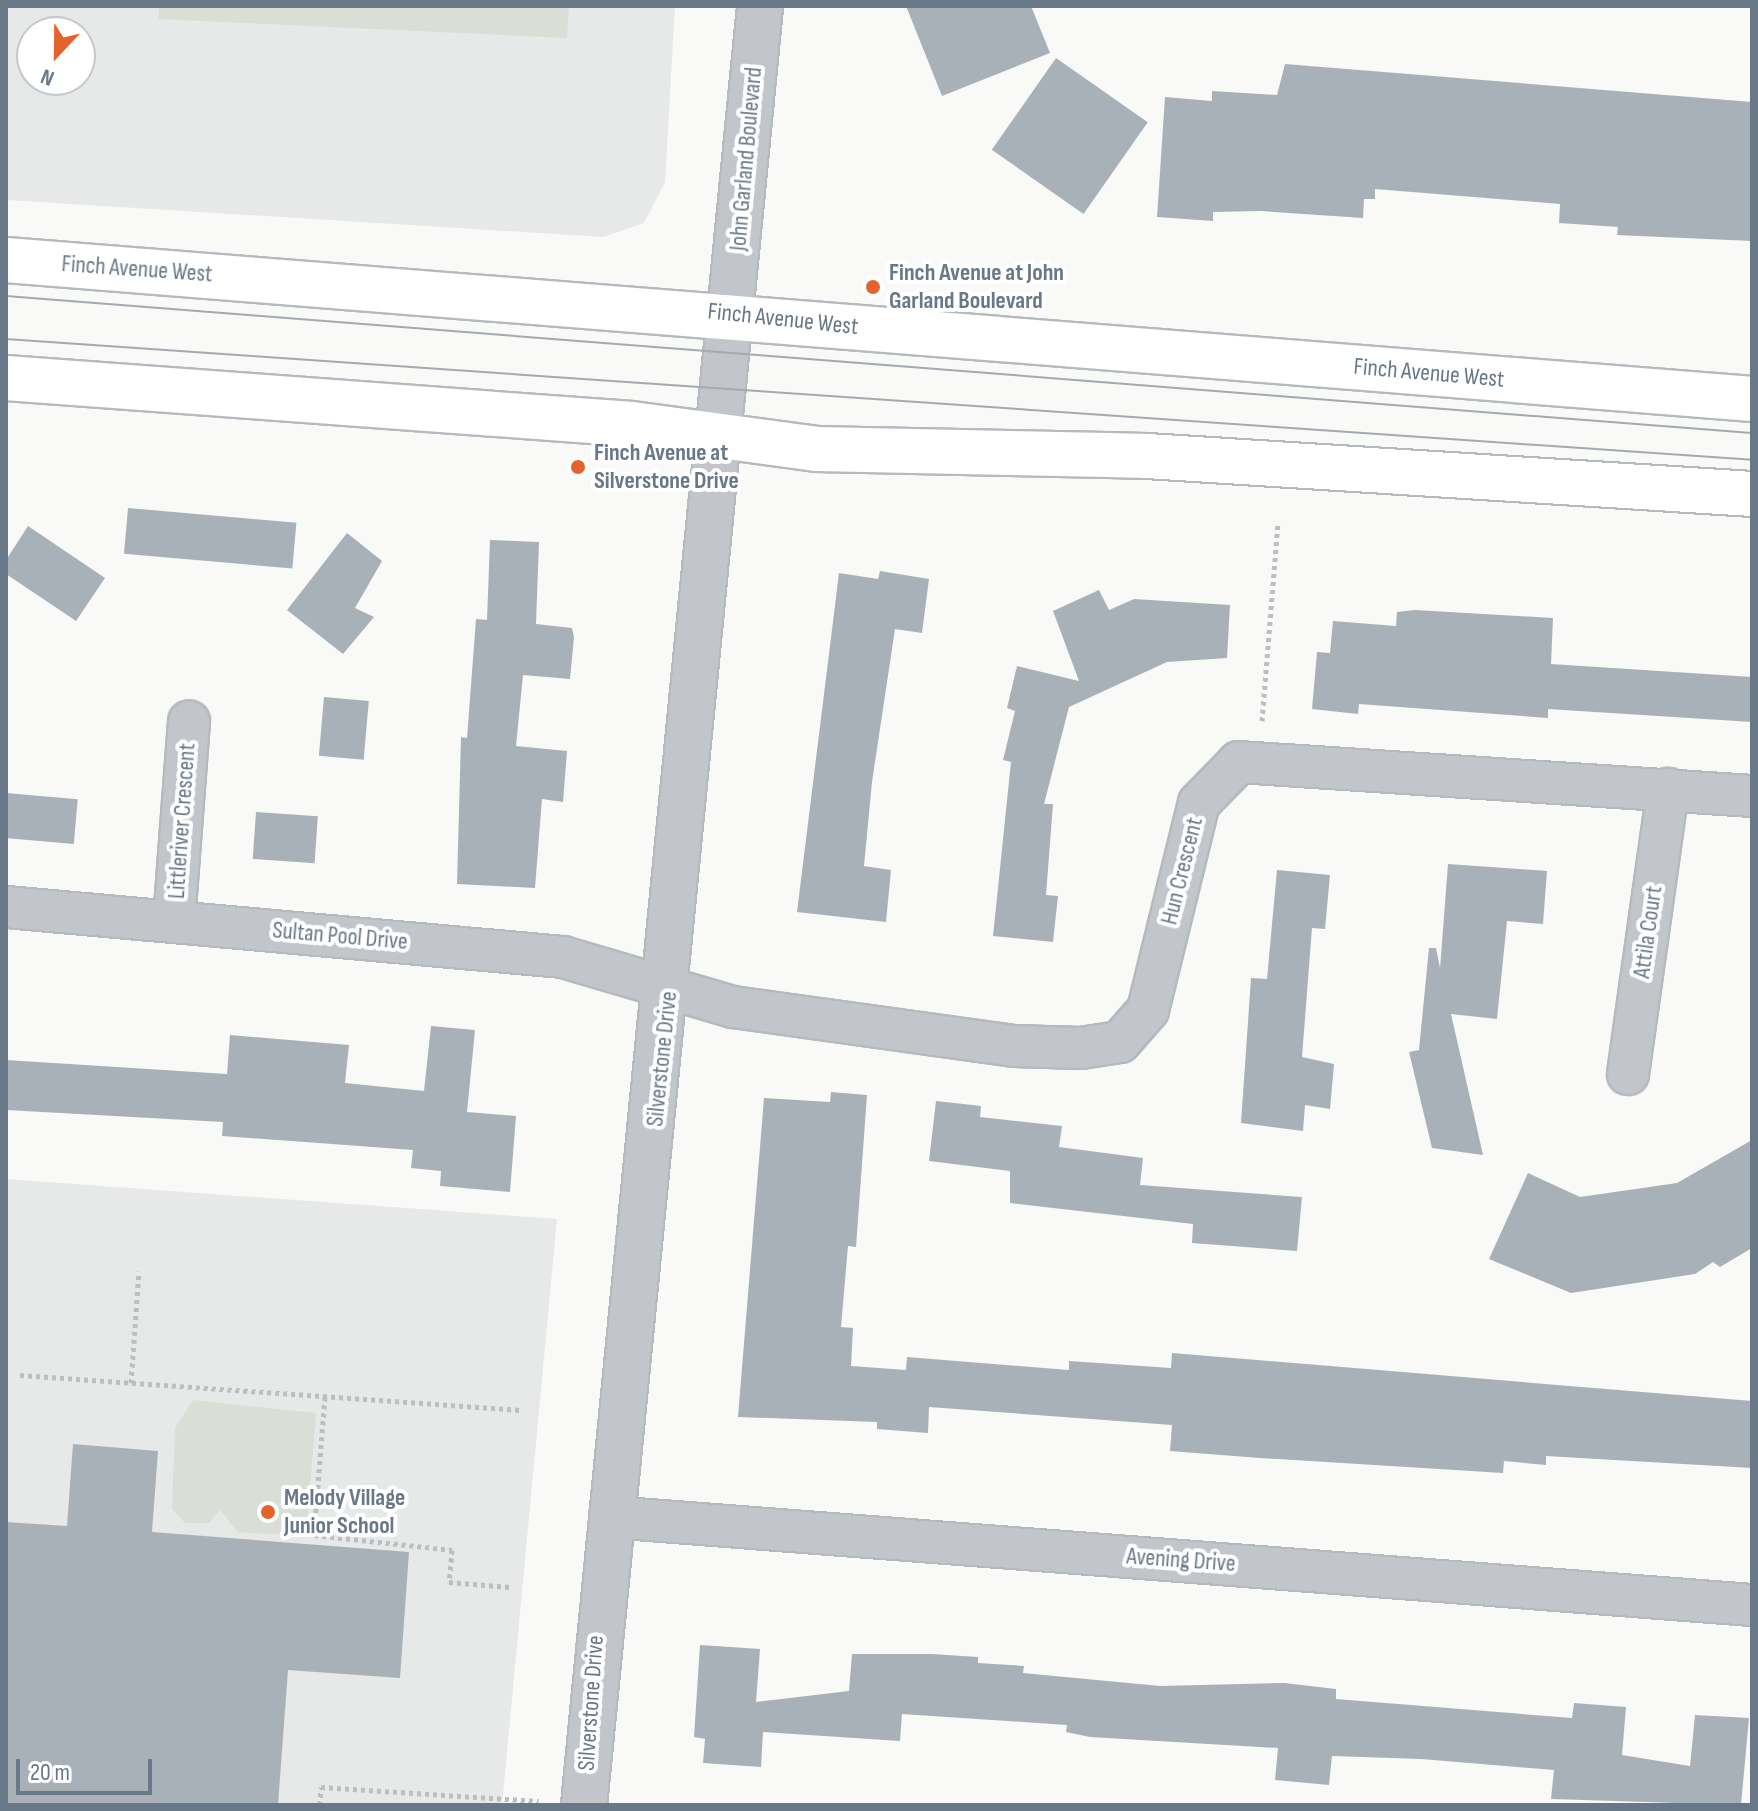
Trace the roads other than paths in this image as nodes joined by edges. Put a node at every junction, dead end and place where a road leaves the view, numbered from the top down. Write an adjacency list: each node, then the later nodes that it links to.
1 (760, 6): 3 (street, John Garland Boulevard)
2 (6, 260): 3 (main road, Finch Avenue West)
3 (734, 313): 5 (main road, Finch Avenue West); 6 (street, Silverstone Drive)
4 (6, 378): 6 (main road)
5 (1752, 399)
6 (721, 436): 7 (main road); 13 (street, Silverstone Drive)
7 (1752, 494)
8 (189, 722): 12 (street, Littleriver Crescent)
9 (1668, 789): 10 (street); 13 (street, Hun Crescent); 14 (street, Attila Court)
10 (1752, 796)
11 (6, 907): 12 (street, Sultan Pool Drive)
12 (174, 921): 13 (street, Sultan Pool Drive)
13 (669, 990): 15 (street, Silverstone Drive)
14 (1628, 1074)
15 (610, 1517): 16 (street, Avening Drive); 17 (street, Silverstone Drive)
16 (1752, 1605)
17 (584, 1804)

